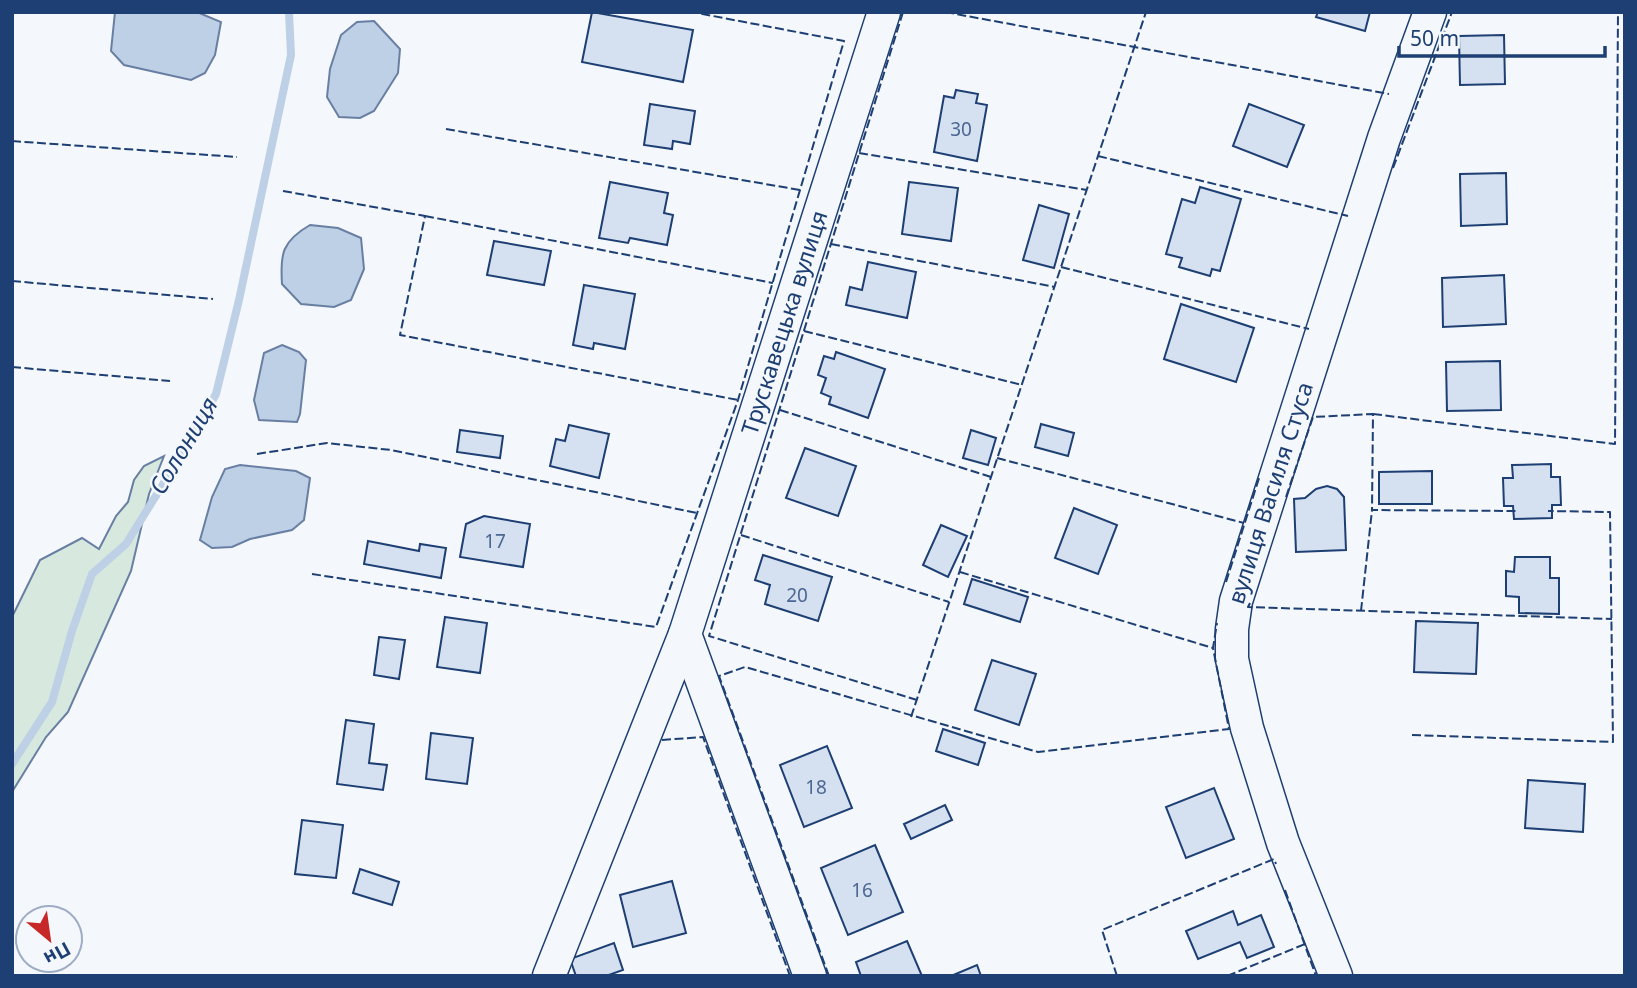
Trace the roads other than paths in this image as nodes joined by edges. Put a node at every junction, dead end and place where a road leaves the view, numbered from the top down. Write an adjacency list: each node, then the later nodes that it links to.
1 (884, 12): 3 (street, Трускавецька вулиця)
2 (1430, 12): 6 (street, вулиця Василя Стуса)
3 (685, 634): 4 (street, Трускавецька вулиця); 5 (street)
4 (549, 976)
5 (810, 976)
6 (1336, 976)

